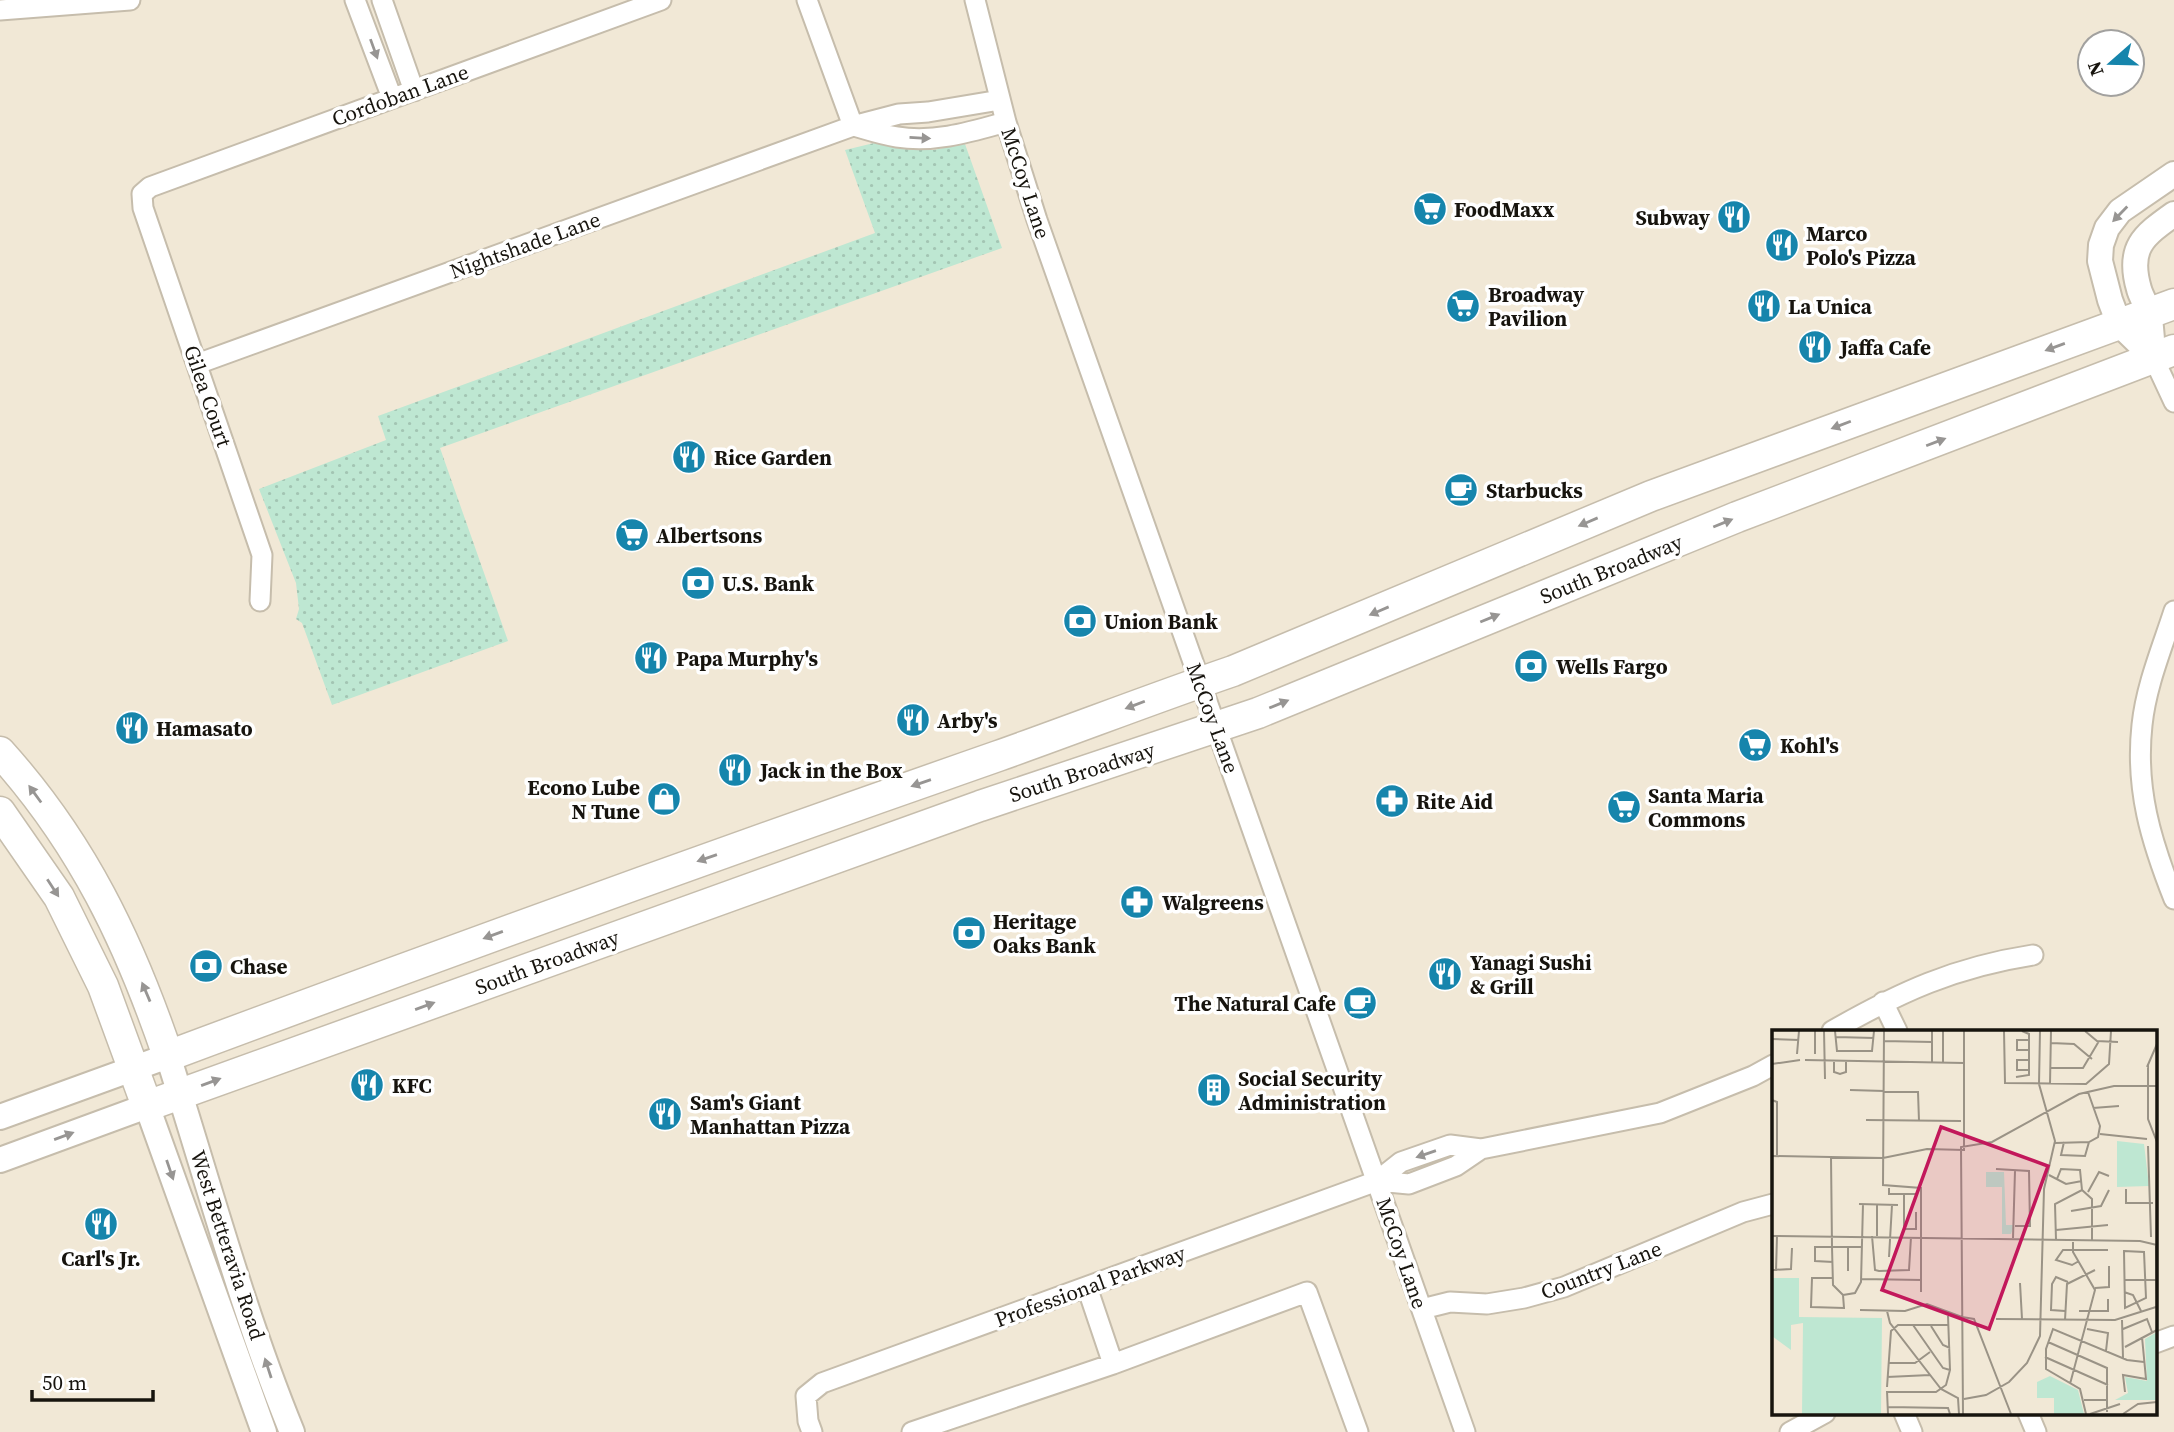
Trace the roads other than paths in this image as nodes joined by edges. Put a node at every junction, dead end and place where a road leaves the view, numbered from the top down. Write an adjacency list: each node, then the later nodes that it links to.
1 (131, 0): 7 (street)
2 (355, 0): 9 (street, one-way to 9)
3 (382, 0): 8 (street)
4 (661, 0): 8 (street, Cordoban Lane)
5 (807, 0): 12 (street)
6 (975, 0): 10 (street, McCoy Lane)
7 (0, 10)
8 (414, 91): 9 (street, Cordoban Lane)
9 (392, 99): 14 (street, Cordoban Lane)
10 (1000, 100): 11 (street, McCoy Lane); 12 (street, Nightshade Lane)
11 (1006, 122): 12 (street, one-way to 11); 23 (street, McCoy Lane)
12 (853, 125): 19 (street, Nightshade Lane)
13 (2174, 174): 17 (main road, one-way to 17)
14 (142, 194): 19 (street, Gilea Court)
15 (2174, 214): 16 (main road)
16 (2161, 308): 17 (highway, South Broadway); 18 (main road)
17 (2119, 324): 18 (main road); 23 (highway, South Broadway, one-way to 23)
18 (2163, 354): 20 (street); 24 (highway, South Broadway, one-way to 18)
19 (197, 364): 21 (street, Gilea Court)
20 (2174, 402)
21 (260, 601)
22 (2174, 611): 28 (street)
23 (1200, 682): 24 (street, McCoy Lane); 27 (highway, South Broadway, one-way to 27)
24 (1215, 728): 29 (highway, South Broadway); 42 (street, McCoy Lane)
25 (0, 752): 35 (highway, one-way to 25)
26 (0, 812): 37 (highway, West Betteravia Road, one-way to 37)
27 (820, 817): 29 (highway); 35 (highway, South Broadway, one-way to 35)
28 (2166, 857): 30 (street)
29 (834, 860): 38 (highway, South Broadway, one-way to 29)
30 (2174, 899)
31 (2033, 955): 32 (street)
32 (1883, 1002): 33 (street); 34 (street)
33 (1834, 1030)
34 (1897, 1030)
35 (169, 1056): 37 (main road, South Broadway); 38 (main road, West Betteravia Road)
36 (1772, 1066): 42 (street, Professional Parkway)
37 (135, 1069): 39 (highway, West Betteravia Road); 40 (main road, South Broadway)
38 (180, 1093): 39 (highway, South Broadway); 52 (main road, West Betteravia Road, one-way to 38)
39 (147, 1106): 41 (main road, South Broadway, one-way to 39); 51 (main road, West Betteravia Road, one-way to 51)
40 (0, 1117)
41 (0, 1160)
42 (1377, 1181): 44 (street, Professional Parkway); 45 (street, McCoy Lane)
43 (1772, 1204): 45 (street, Country Lane)
44 (1087, 1287): 48 (street); 53 (street, Professional Parkway)
45 (1422, 1309): 56 (street, McCoy Lane)
46 (2174, 1336): 47 (street)
47 (2156, 1343)
48 (1113, 1364): 54 (street); 55 (street)
49 (1823, 1414): 57 (street)
50 (2028, 1414): 58 (street)
51 (264, 1432)
52 (292, 1432)
53 (812, 1432)
54 (912, 1432)
55 (1358, 1432)
56 (1465, 1432)
57 (1790, 1432)
58 (2036, 1432)

